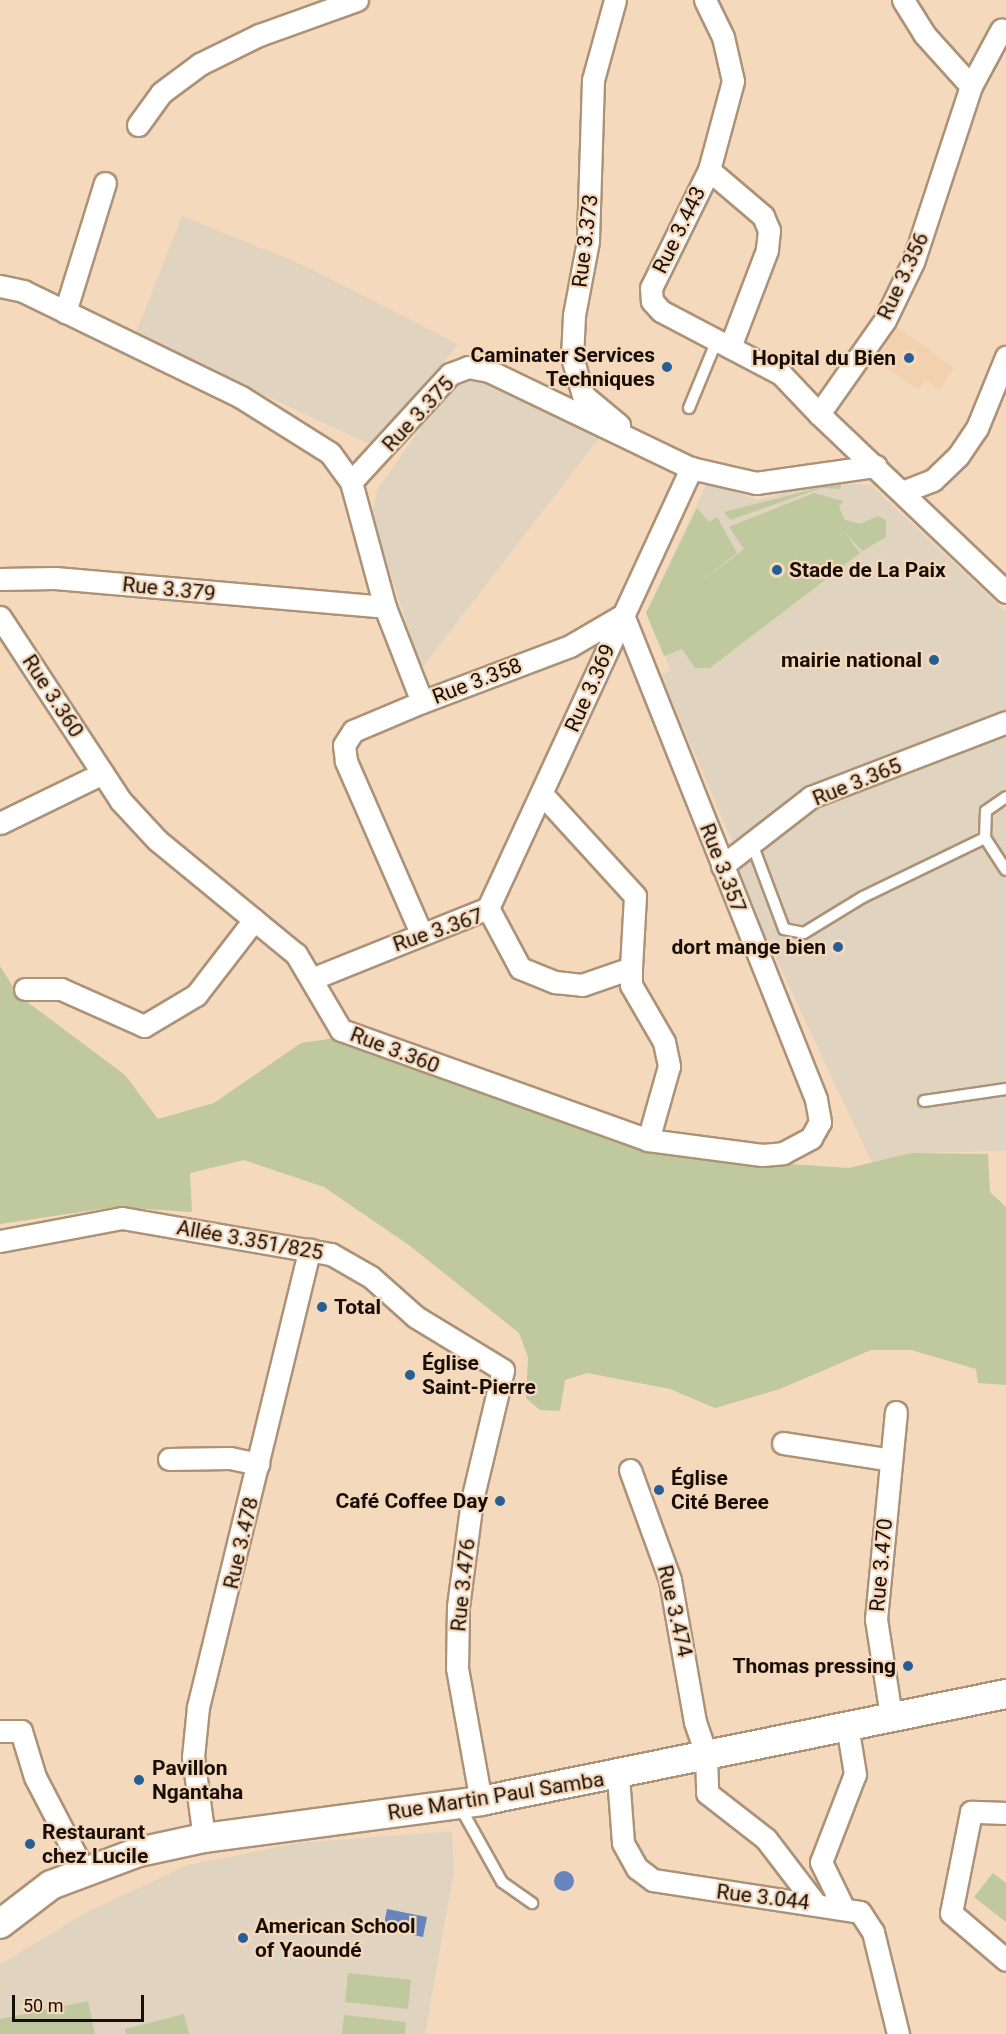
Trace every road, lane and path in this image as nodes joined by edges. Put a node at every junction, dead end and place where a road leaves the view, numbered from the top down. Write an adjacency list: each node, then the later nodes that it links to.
1 (357, 0): 7 (street)
2 (615, 0): 16 (street, Rue 3.373)
3 (705, 0): 8 (street, Rue 3.443)
4 (903, 0): 6 (street)
5 (1002, 30): 6 (street, Rue 3.356)
6 (971, 86): 15 (street, Rue 3.356)
7 (138, 125)
8 (709, 170): 12 (street); 12 (street, Rue 3.443)
9 (105, 183): 11 (street)
10 (0, 286): 11 (street)
11 (65, 312): 19 (street)
12 (724, 344): 14 (lane); 15 (street, Rue 3.443)
13 (1006, 357): 20 (street)
14 (689, 408)
15 (819, 414): 17 (street)
16 (654, 448): 18 (street, Rue 3.375); 19 (street, Rue 3.375)
17 (876, 465): 18 (street, Rue 3.375); 20 (street)
18 (691, 468): 24 (street, Rue 3.369)
19 (351, 482): 23 (street, Rue 3.358)
20 (902, 492): 22 (street)
21 (0, 579): 23 (street, Rue 3.379)
22 (1006, 592)
23 (385, 608): 26 (street, Rue 3.358)
24 (623, 615): 26 (street, Rue 3.358); 29 (street, Rue 3.369); 34 (street, Rue 3.357)
25 (0, 617): 28 (street, Rue 3.360)
26 (422, 702): 38 (street)
27 (1006, 722): 33 (street, Rue 3.365)
28 (103, 773): 31 (street); 37 (street, Rue 3.360)
29 (542, 794): 36 (street, Rue 3.369); 39 (street)
30 (1006, 797): 32 (lane)
31 (0, 823)
32 (985, 838): 33 (lane); 35 (lane)
33 (751, 841): 34 (street, Rue 3.365)
34 (722, 866): 44 (street, Rue 3.357)
35 (1006, 870)
36 (488, 908): 38 (street, Rue 3.367); 39 (street, Rue 3.367)
37 (254, 920): 40 (street, Rue 3.360); 41 (street)
38 (422, 933): 40 (street, Rue 3.367)
39 (631, 968): 45 (street)
40 (314, 978): 45 (street, Rue 3.360)
41 (25, 989)
42 (1006, 1089): 43 (lane)
43 (924, 1101)
44 (820, 1122): 45 (street, Rue 3.360)
45 (648, 1140)
46 (0, 1241): 47 (street, Allée 3.351/825)
47 (310, 1249): 48 (street, Allée 3.351/825); 53 (street, Rue 3.478)
48 (503, 1370): 61 (street, Rue 3.476)
49 (896, 1413): 52 (street, Rue 3.470)
50 (783, 1443): 52 (street)
51 (169, 1459): 53 (street)
52 (891, 1460): 56 (street, Rue 3.470)
53 (258, 1464): 63 (street, Rue 3.478)
54 (630, 1470): 59 (street, Rue 3.474)
55 (1006, 1694): 56 (main road, Rue Martin Paul Samba)
56 (891, 1716): 57 (main road, Rue Martin Paul Samba)
57 (847, 1725): 59 (main road, Rue Martin Paul Samba); 67 (street)
58 (0, 1731): 64 (street)
59 (707, 1756): 60 (main road, Rue Martin Paul Samba); 66 (street, Rue 3.474)
60 (618, 1776): 61 (main road, Rue Martin Paul Samba); 66 (street, Rue 3.044)
61 (470, 1803): 63 (main road, Rue Martin Paul Samba); 65 (lane)
62 (1006, 1813): 69 (street)
63 (204, 1838): 64 (main road, Rue Martin Paul Samba)
64 (84, 1871): 68 (main road, Rue Martin Paul Samba)
65 (532, 1903)
66 (815, 1903): 67 (street, Rue 3.044)
67 (843, 1907): 70 (street, Rue 3.044)
68 (0, 1924)
69 (1006, 1960)
70 (898, 2034)

